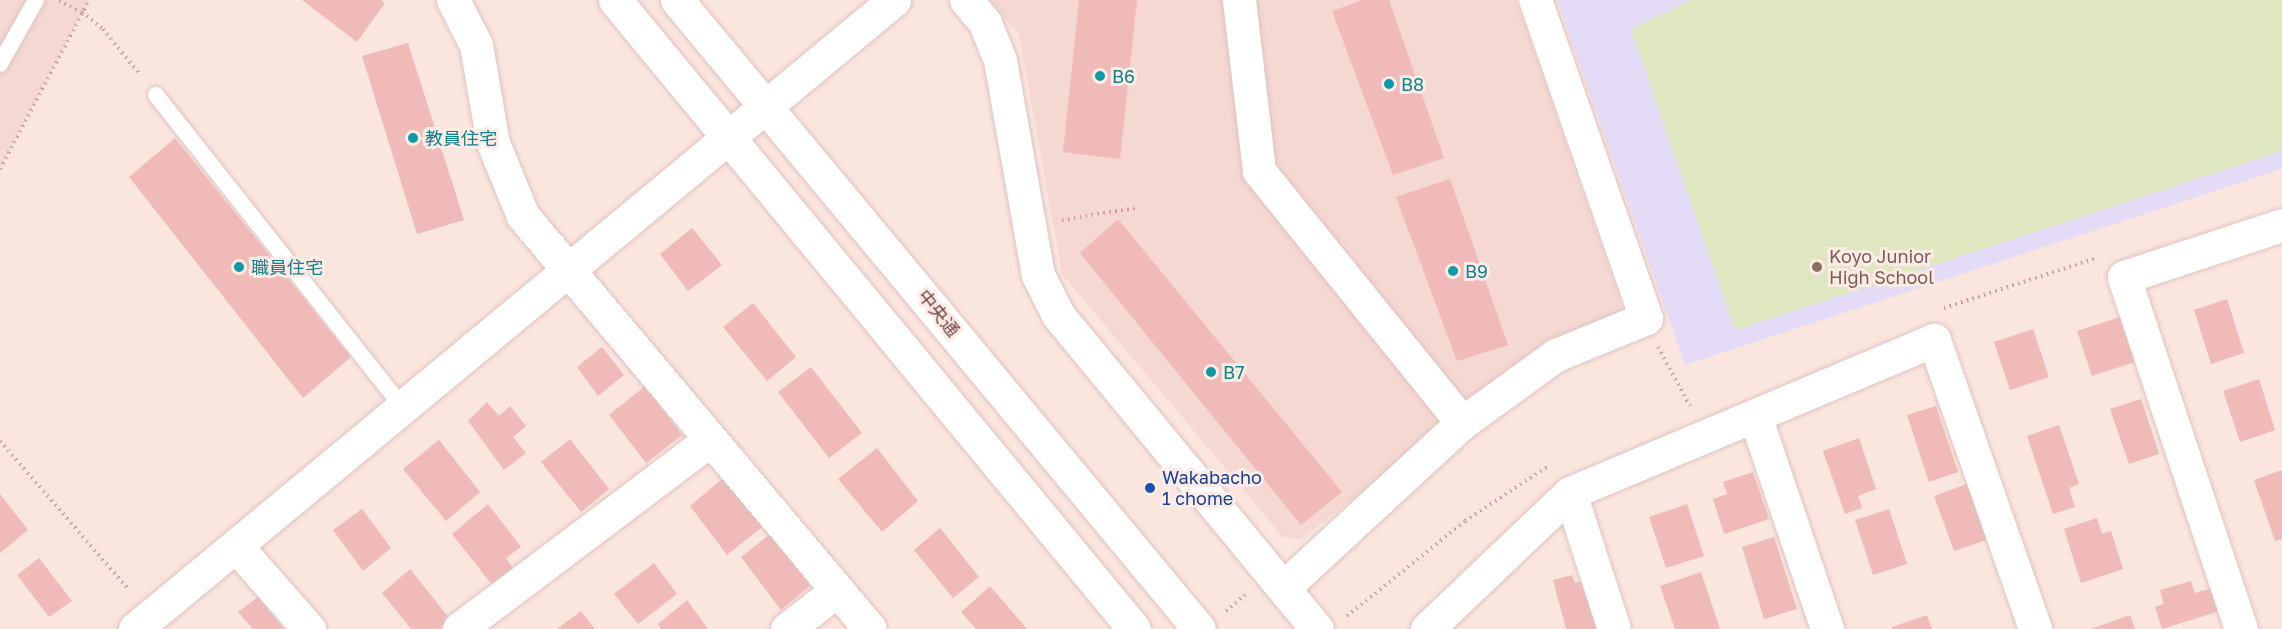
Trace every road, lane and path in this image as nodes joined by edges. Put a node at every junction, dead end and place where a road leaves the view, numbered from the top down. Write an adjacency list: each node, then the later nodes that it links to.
1 (36, 0): 12 (lane)
2 (56, 0): 11 (path)
3 (89, 0): 11 (path)
4 (453, 0): 20 (street)
5 (615, 0): 15 (street)
6 (677, 0): 14 (street, 中央通)
7 (894, 0): 14 (street)
8 (966, 0): 18 (street)
9 (1239, 0): 25 (street)
10 (1535, 0): 25 (street)
11 (82, 12): 13 (path); 16 (path)
12 (0, 64)
13 (156, 95): 22 (lane)
14 (766, 103): 15 (street); 35 (street, 中央通)
15 (729, 135): 20 (street); 41 (street)
16 (0, 169)
17 (1136, 208): 18 (path)
18 (1029, 225): 31 (street)
19 (2282, 225): 46 (street)
20 (568, 267): 22 (street); 26 (street)
21 (1653, 338): 23 (path)
22 (402, 406): 29 (street)
23 (1690, 406)
24 (1755, 416): 28 (street); 44 (street); 45 (street)
25 (1462, 423): 31 (street)
26 (710, 440): 32 (street); 38 (street)
27 (0, 441): 34 (path)
28 (1570, 493): 42 (street); 43 (street)
29 (236, 546): 34 (street); 37 (street)
30 (1385, 583): 36 (path)
31 (1284, 587): 36 (street)
32 (835, 592): 39 (street); 40 (street)
33 (1249, 592): 35 (path)
34 (143, 622)
35 (1209, 623)
36 (1329, 625)
37 (309, 629)
38 (459, 629)
39 (787, 629)
40 (870, 629)
41 (1134, 629)
42 (1427, 629)
43 (1614, 629)
44 (1827, 629)
45 (2035, 629)
46 (2241, 629)

